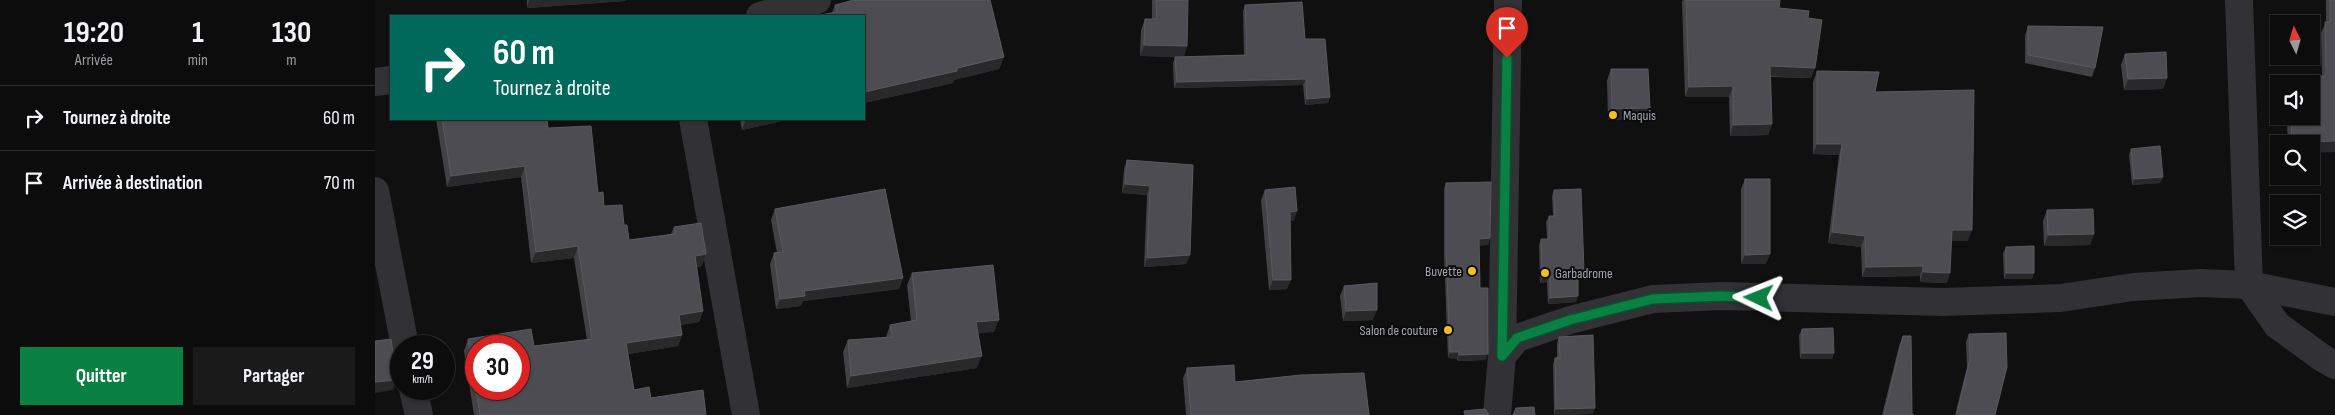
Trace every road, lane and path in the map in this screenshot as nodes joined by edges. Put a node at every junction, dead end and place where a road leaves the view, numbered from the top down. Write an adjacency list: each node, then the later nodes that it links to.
1 (817, 0): 4 (street)
2 (1508, 0): 12 (street)
3 (2239, 0): 9 (street)
4 (764, 15)
5 (390, 80): 6 (street)
6 (375, 82)
7 (693, 120): 16 (street)
8 (375, 191): 11 (street)
9 (2249, 285): 10 (street); 12 (street); 13 (street)
10 (2335, 302)
11 (403, 335)
12 (1502, 356): 17 (street)
13 (2335, 365)
14 (416, 400): 15 (street)
15 (419, 415)
16 (746, 415)
17 (1497, 415)

